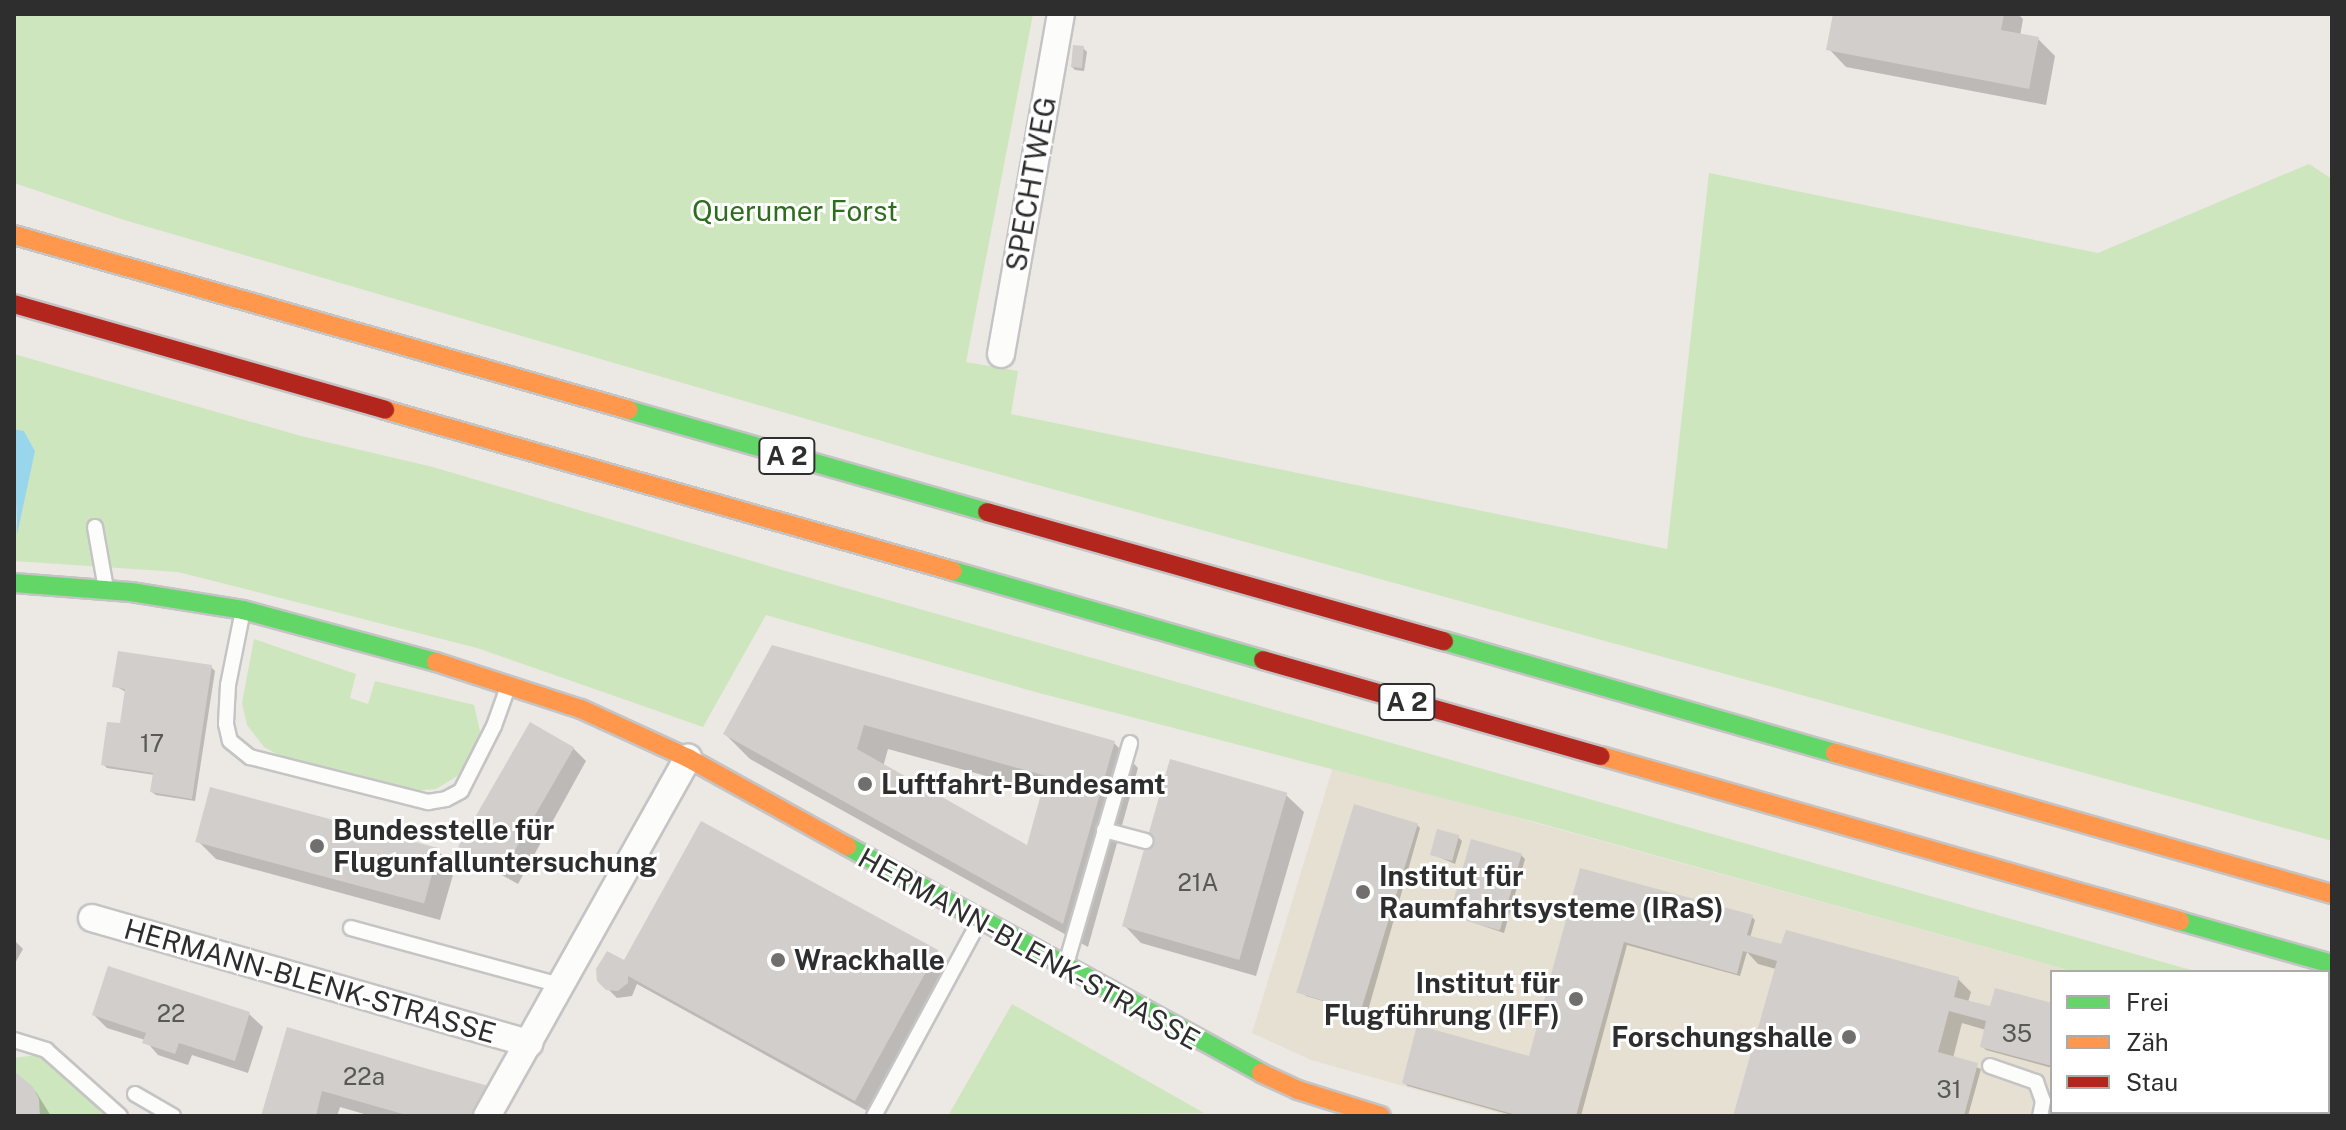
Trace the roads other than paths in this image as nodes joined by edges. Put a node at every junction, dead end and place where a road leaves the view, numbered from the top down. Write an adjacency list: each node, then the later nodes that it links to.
1 (1061, 14): 4 (street, SPECHTWEG)
2 (14, 235): 14 (main road, A 2)
3 (14, 304): 18 (main road, A 2)
4 (1001, 354)
5 (95, 527): 7 (lane)
6 (14, 583): 7 (main road, HERMANN-BLENK-STRASSE)
7 (106, 590): 8 (main road, HERMANN-BLENK-STRASSE)
8 (243, 610): 9 (main road, HERMANN-BLENK-STRASSE); 9 (lane)
9 (509, 683): 11 (main road, HERMANN-BLENK-STRASSE)
10 (1130, 743): 12 (lane)
11 (688, 758): 16 (main road, HERMANN-BLENK-STRASSE); 20 (street, HERMANN-BLENK-STRASSE)
12 (1104, 830): 13 (lane); 19 (lane)
13 (1146, 841)
14 (2332, 894)
15 (92, 918): 22 (street, HERMANN-BLENK-STRASSE)
16 (979, 922): 19 (main road, HERMANN-BLENK-STRASSE); 28 (lane)
17 (351, 928): 20 (lane)
18 (2332, 964)
19 (1064, 968): 29 (main road, HERMANN-BLENK-STRASSE)
20 (559, 985): 22 (street, HERMANN-BLENK-STRASSE)
21 (14, 1040): 25 (lane)
22 (529, 1043): 27 (street, HERMANN-BLENK-STRASSE)
23 (1990, 1066): 30 (lane)
24 (135, 1094): 26 (lane)
25 (120, 1116)
26 (173, 1116)
27 (487, 1116)
28 (874, 1116)
29 (1381, 1116)
30 (2040, 1116)

